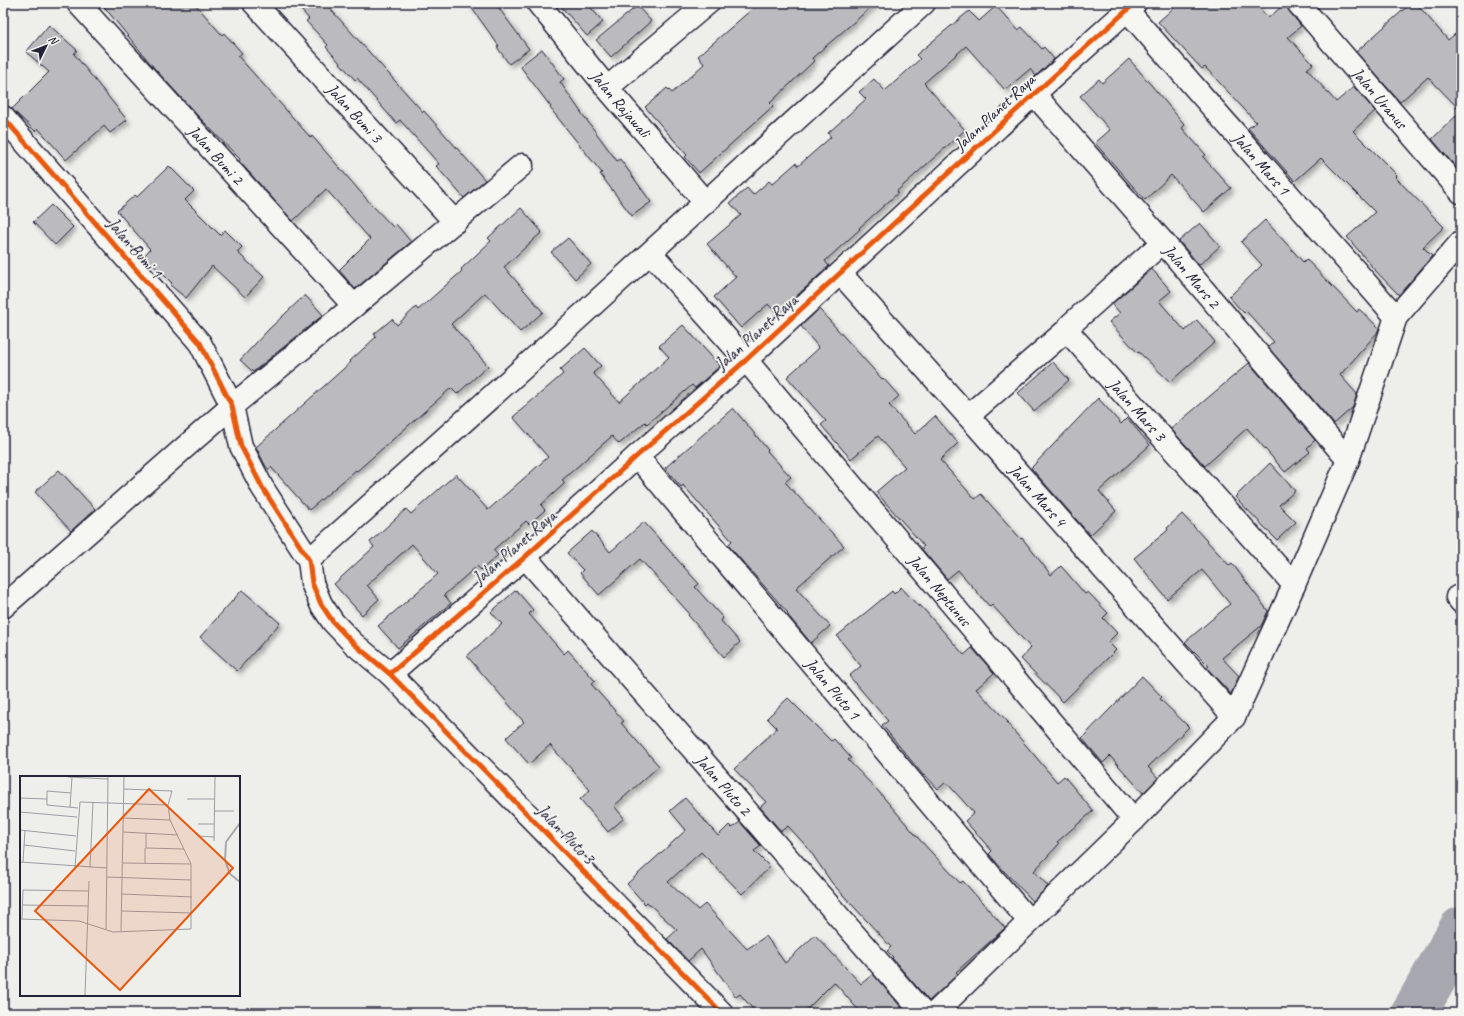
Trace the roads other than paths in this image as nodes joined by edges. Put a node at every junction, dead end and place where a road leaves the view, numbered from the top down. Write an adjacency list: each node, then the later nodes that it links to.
1 (78, 3): 19 (street, Jalan Bumi 2)
2 (254, 3): 14 (street, Jalan Bumi 3)
3 (538, 3): 8 (street, Jalan Rajawali)
4 (708, 3): 8 (street)
5 (924, 3): 13 (street)
6 (1298, 3): 12 (street, Jalan Uranus)
7 (1131, 7): 9 (street, Jalan Planet Raya); 20 (street, Jalan Mars 1)
8 (607, 88): 13 (street, Jalan Rajawali)
9 (1034, 94): 15 (street, Jalan Mars 2); 18 (street, Jalan Planet Raya)
10 (3, 117): 23 (street, Jalan Bumi 1)
11 (522, 165): 14 (street)
12 (1461, 192)
13 (705, 202): 17 (street)
14 (455, 222): 19 (street)
15 (1163, 242): 21 (street); 26 (street, Jalan Mars 2)
16 (1461, 242): 20 (street)
17 (651, 253): 22 (street, Jalan Neptunus); 28 (street)
18 (840, 274): 22 (street, Jalan Planet Raya); 24 (street, Jalan Mars 4)
19 (354, 306): 23 (street)
20 (1396, 317): 26 (street)
21 (1069, 328): 24 (street); 29 (street, Jalan Mars 3)
22 (746, 360): 25 (street, Jalan Planet Raya); 33 (street, Jalan Neptunus)
23 (232, 406): 28 (street, Jalan Bumi 1); 30 (street)
24 (968, 416): 32 (street, Jalan Mars 4)
25 (637, 456): 27 (street, Jalan Planet Raya); 34 (street, Jalan Pluto 1)
26 (1348, 460): 29 (street)
27 (525, 557): 31 (street, Jalan Planet Raya); 36 (street, Jalan Pluto 2)
28 (309, 560): 31 (street, Jalan Pluto 3)
29 (1294, 584): 32 (street)
30 (3, 607)
31 (390, 674): 35 (street, Jalan Pluto 3)
32 (1234, 716): 33 (street)
33 (1134, 820): 34 (street)
34 (1029, 921): 37 (street)
35 (722, 1013)
36 (923, 1013)
37 (935, 1013)

